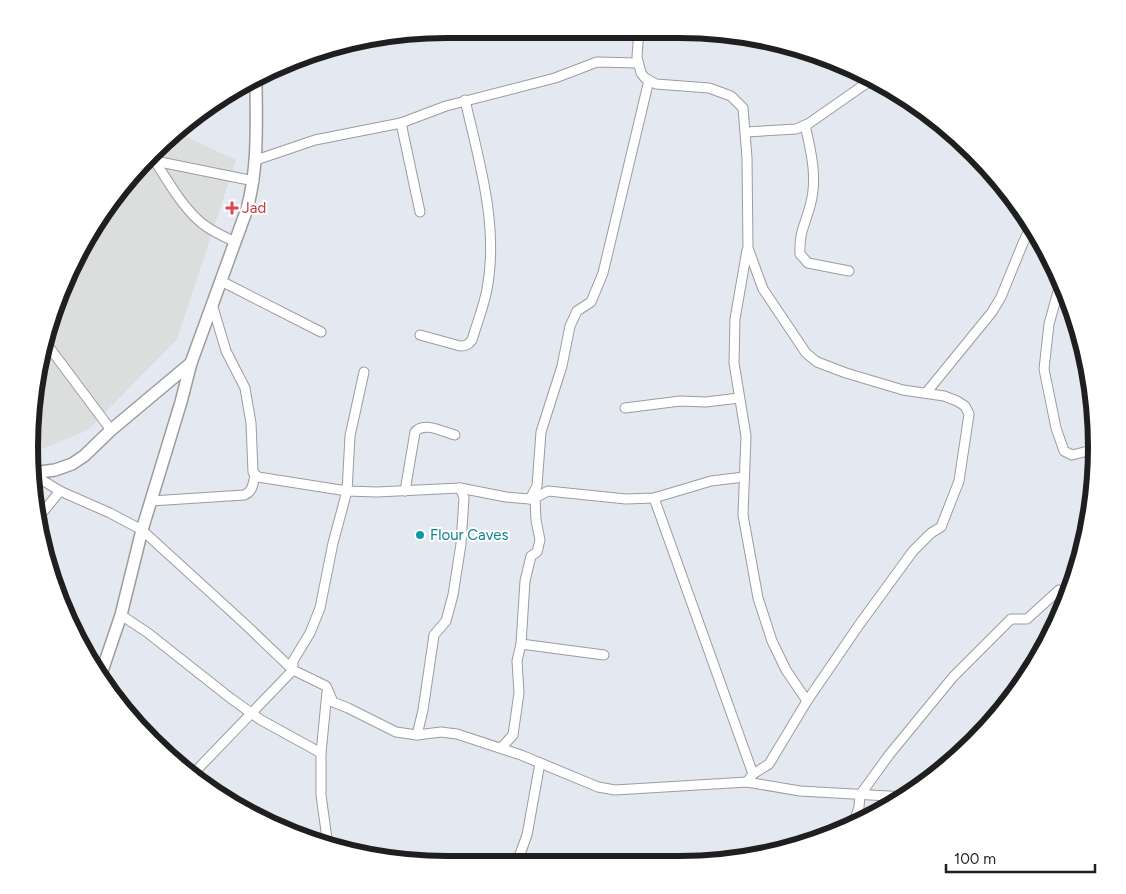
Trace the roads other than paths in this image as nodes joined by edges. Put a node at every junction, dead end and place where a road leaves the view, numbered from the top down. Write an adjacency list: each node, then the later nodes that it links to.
1 (638, 38): 2 (street)
2 (638, 63): 3 (street); 6 (street)
3 (649, 80): 9 (street); 40 (street)
4 (867, 84): 8 (street)
5 (256, 85): 10 (street)
6 (465, 100): 7 (street); 22 (street)
7 (401, 124): 10 (street); 13 (street)
8 (806, 125): 9 (street); 17 (street)
9 (746, 132): 16 (street)
10 (256, 160): 12 (street)
11 (156, 161): 12 (street); 15 (street)
12 (254, 181): 15 (street)
13 (420, 212)
14 (1028, 233): 26 (street)
15 (235, 242): 18 (street)
16 (748, 248): 26 (street); 27 (street)
17 (849, 271)
18 (221, 281): 20 (street); 21 (street)
19 (1058, 292): 31 (street)
20 (212, 304): 24 (street); 33 (street)
21 (321, 332)
22 (420, 335)
23 (50, 347): 29 (street)
24 (191, 363): 29 (street); 42 (street)
25 (364, 372): 38 (street)
26 (926, 394): 52 (street)
27 (739, 398): 28 (street); 35 (street)
28 (625, 408)
29 (111, 430): 32 (street)
30 (454, 435): 39 (street)
31 (1088, 451)
32 (38, 472)
33 (255, 475): 38 (street); 42 (street)
34 (38, 477): 37 (street)
35 (744, 477): 41 (street); 52 (street)
36 (460, 488): 39 (street); 40 (street); 54 (street)
37 (60, 491): 43 (street); 44 (street)
38 (347, 491): 39 (street); 50 (street)
39 (405, 491)
40 (532, 498): 41 (street); 47 (street)
41 (654, 498): 59 (street)
42 (151, 501): 44 (street)
43 (43, 512)
44 (142, 530): 46 (street); 50 (street)
45 (1059, 590): 60 (street)
46 (121, 615): 49 (street); 53 (street)
47 (521, 644): 48 (street); 55 (street)
48 (604, 654)
49 (103, 669)
50 (293, 670): 51 (street); 53 (street)
51 (326, 686): 54 (street); 56 (street)
52 (807, 701): 59 (street)
53 (252, 713): 56 (street); 58 (street)
54 (417, 735): 55 (street)
55 (502, 748): 57 (street)
56 (321, 753): 63 (street)
57 (540, 763): 59 (street); 64 (street)
58 (196, 771)
59 (750, 778): 60 (street)
60 (860, 795): 61 (street); 62 (street)
61 (894, 796)
62 (856, 816)
63 (327, 839)
64 (519, 856)

